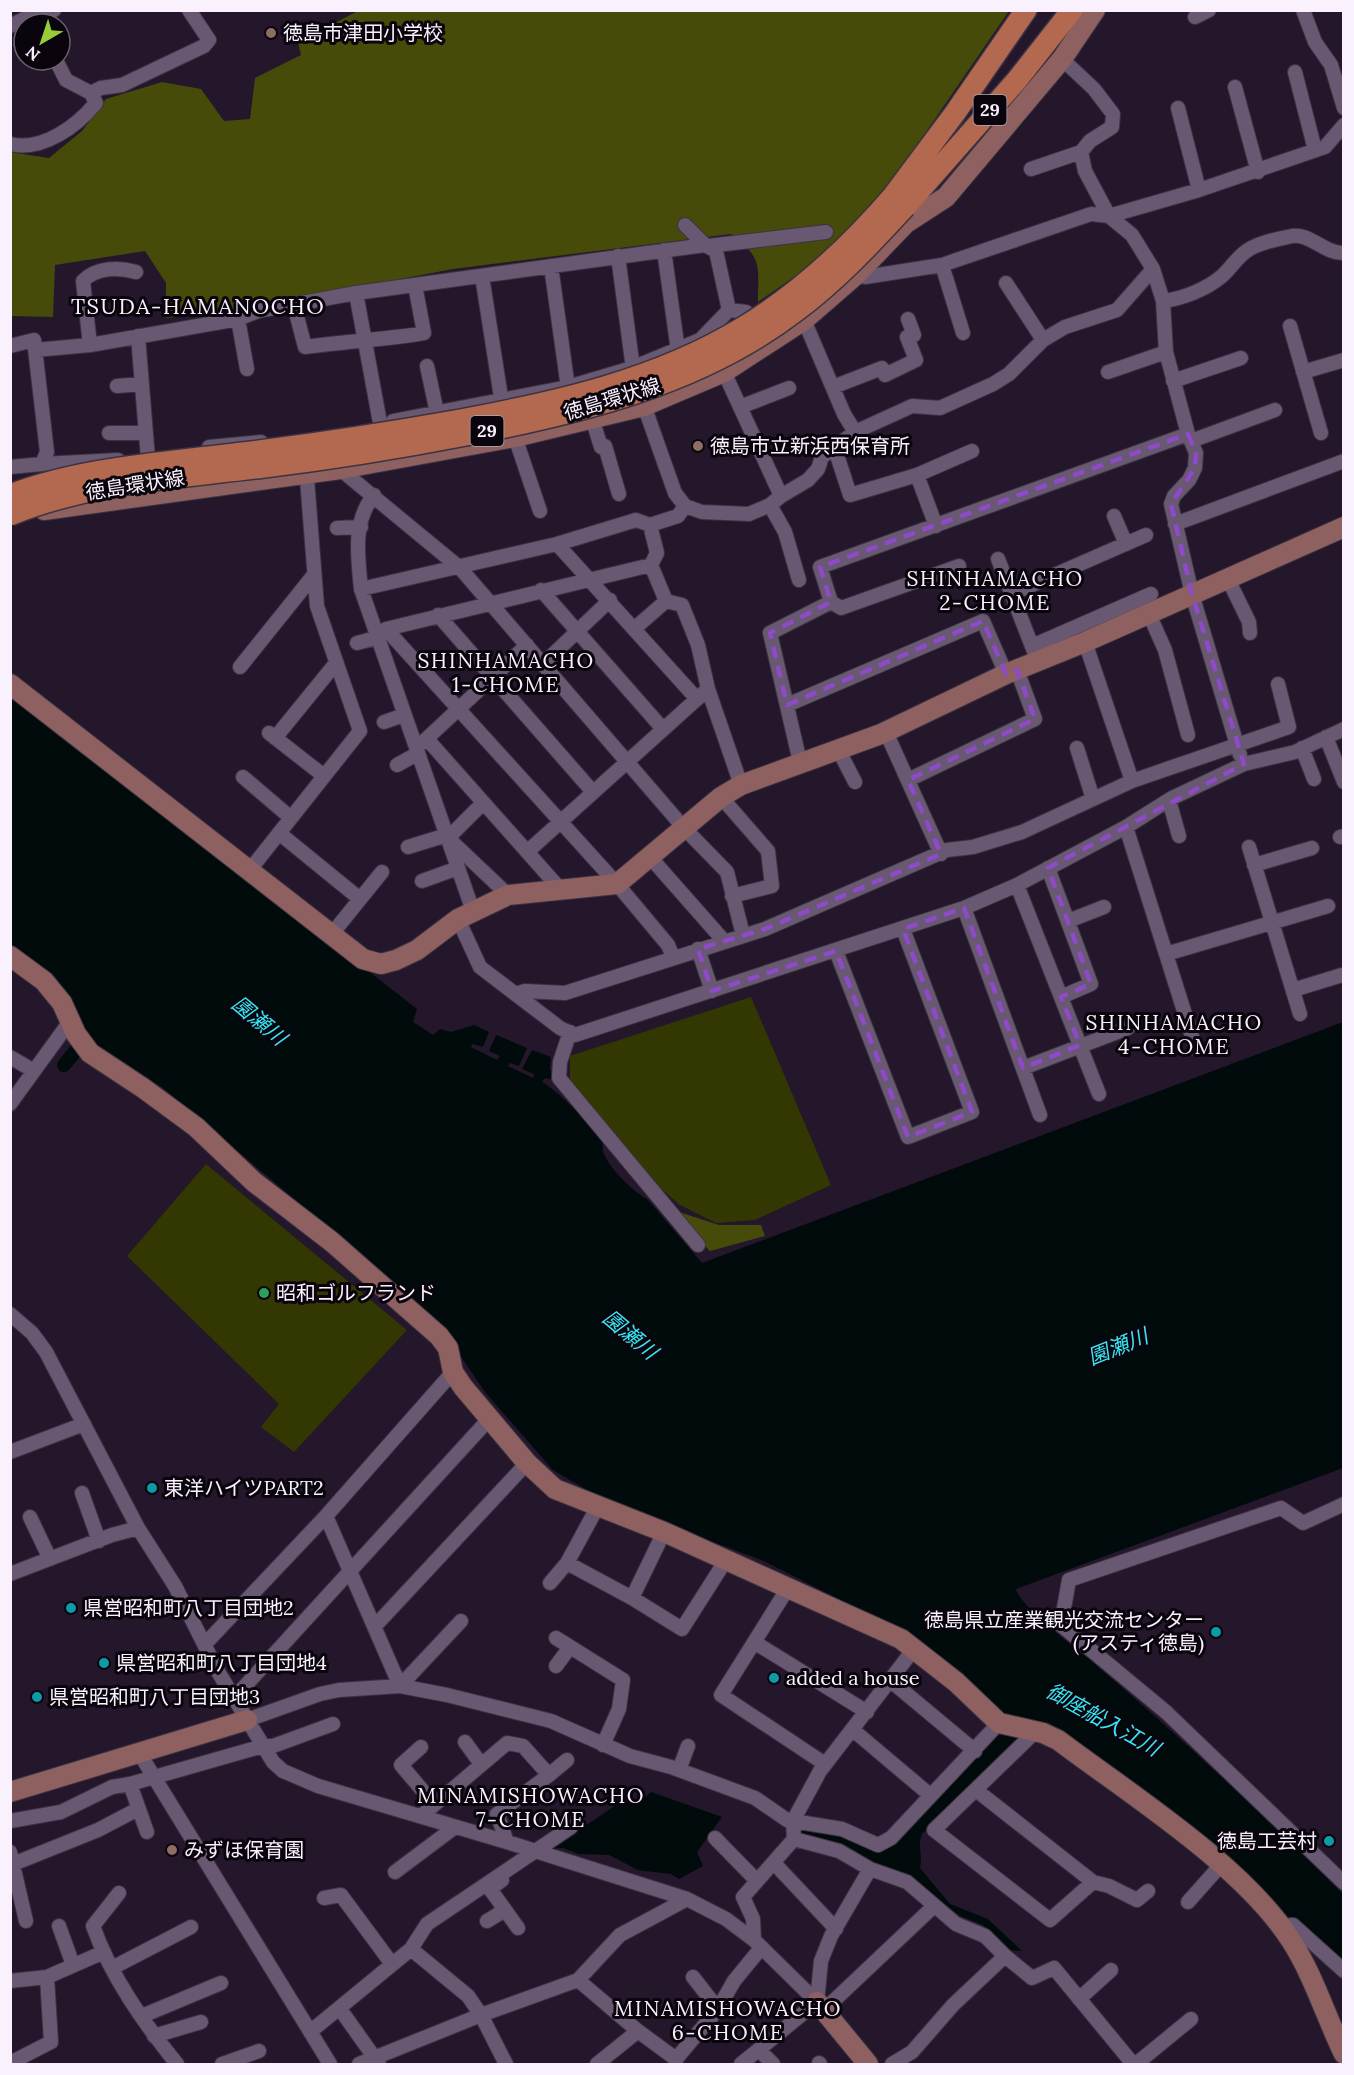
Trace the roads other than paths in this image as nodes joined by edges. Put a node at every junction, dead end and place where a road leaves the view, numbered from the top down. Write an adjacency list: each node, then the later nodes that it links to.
1 (189, 10): 13 (street)
2 (1026, 10): 23 (main road, 徳島環状線 / 29)
3 (1072, 10): 23 (main road, 徳島環状線 / 29)
4 (1095, 10): 8 (street)
5 (1304, 10): 9 (street)
6 (1209, 11): 7 (street)
7 (1195, 17)
8 (1062, 59): 19 (street); 35 (street)
9 (1337, 62): 15 (street)
10 (62, 72): 13 (street)
11 (1295, 72): 18 (street)
12 (1235, 87): 21 (street)
13 (91, 93): 17 (street)
14 (1178, 108): 22 (street)
15 (1344, 108)
16 (1344, 125): 18 (street)
17 (10, 144)
18 (1315, 150): 21 (street)
19 (1081, 152): 20 (street); 24 (street)
20 (1030, 169)
21 (1258, 171): 22 (street)
22 (1199, 190): 24 (street)
23 (899, 201): 100 (main road, 徳島環状線 / 29, bridge); 105 (main road, 徳島環状線 / 29, bridge)
24 (1109, 216): 31 (street); 33 (street)
25 (685, 225): 27 (street)
26 (826, 232): 27 (street)
27 (706, 245): 28 (street); 44 (street)
28 (664, 250): 30 (street); 56 (street)
29 (1344, 253): 42 (street)
30 (618, 256): 32 (street); 62 (street)
31 (942, 265): 35 (street); 49 (street)
32 (551, 266): 36 (street); 70 (street)
33 (1153, 269): 40 (street); 42 (street)
34 (136, 272): 53 (street)
35 (857, 274): 47 (street)
36 (482, 276): 38 (street); 74 (street)
37 (1005, 283): 52 (street)
38 (415, 285): 39 (street); 51 (street)
39 (356, 293): 43 (street); 51 (street)
40 (1128, 297): 41 (street); 52 (street)
41 (1146, 299)
42 (1163, 301): 58 (street)
43 (294, 305): 45 (street); 51 (street)
44 (729, 310): 55 (street); 56 (street)
45 (237, 319): 50 (street); 63 (street)
46 (908, 319): 72 (street)
47 (804, 320): 55 (street); 72 (street)
48 (1290, 326): 66 (street)
49 (963, 333)
50 (138, 336): 53 (street); 68 (street)
51 (364, 340): 80 (street)
52 (1043, 340): 81 (street)
53 (90, 345): 57 (street)
54 (10, 346): 57 (street)
55 (767, 346): 64 (street)
56 (676, 349): 62 (street); 71 (street)
57 (35, 350): 93 (street)
58 (1166, 352): 65 (street); 67 (street)
59 (1241, 358): 67 (street)
60 (1344, 360): 66 (street)
61 (427, 366): 78 (street)
62 (632, 368): 70 (street); 75 (street)
63 (247, 369)
64 (724, 372): 71 (street); 76 (street)
65 (1108, 372)
66 (1303, 372): 84 (street)
67 (1173, 381): 87 (street)
68 (142, 384): 69 (street); 83 (street)
69 (117, 386)
70 (568, 387): 74 (street); 79 (street)
71 (690, 387): 75 (street)
72 (833, 387): 81 (street)
73 (789, 388): 76 (street)
74 (501, 401): 78 (street); 86 (street)
75 (644, 406): 79 (street); 103 (street)
76 (740, 407): 102 (street)
77 (1275, 410): 87 (street)
78 (437, 413): 80 (street)
79 (583, 420): 86 (street); 99 (street)
80 (380, 423): 85 (street); 91 (street)
81 (855, 432): 88 (street)
82 (109, 433): 83 (street)
83 (146, 433): 90 (street)
84 (1321, 433)
85 (303, 437): 90 (street); 96 (street)
86 (511, 437): 91 (street); 104 (street)
87 (1189, 438): 108 (street); 110 (street)
88 (834, 446): 97 (street); 102 (street)
89 (972, 451): 97 (street)
90 (148, 456): 93 (street); 98 (street)
91 (388, 460): 95 (street)
92 (1344, 461): 108 (street)
93 (42, 464): 94 (street)
94 (10, 467)
95 (340, 469): 96 (street); 101 (street)
96 (306, 473): 98 (street); 121 (street)
97 (917, 475): 110 (street)
98 (152, 494): 107 (street)
99 (619, 494)
100 (10, 495)
101 (374, 495): 111 (street); 120 (street)
102 (776, 500): 103 (street); 124 (street)
103 (685, 506): 109 (street)
104 (540, 511)
105 (10, 515)
106 (1114, 516): 116 (street)
107 (10, 520)
108 (1175, 524): 128 (street)
109 (650, 525): 115 (street); 118 (street)
110 (936, 526): 132 (street)
111 (360, 527): 113 (street); 125 (street)
112 (1344, 527): 123 (street)
113 (337, 528)
114 (1146, 535): 116 (street)
115 (557, 543): 120 (street); 122 (street)
116 (1126, 544): 127 (street)
117 (998, 559): 127 (street)
118 (651, 565): 122 (street); 130 (street)
119 (960, 566): 132 (street)
120 (460, 568): 125 (street); 131 (street)
121 (313, 576): 143 (street); 145 (street)
122 (590, 577): 126 (street); 129 (street)
123 (1228, 579): 128 (street); 137 (street)
124 (799, 580)
125 (362, 589): 138 (street)
126 (541, 590): 131 (street); 136 (street)
127 (1011, 594): 142 (street)
128 (1192, 594): 133 (street); 161 (street)
129 (610, 600): 135 (street); 136 (street)
130 (666, 601): 135 (street); 150 (street)
131 (489, 602): 134 (street); 141 (street)
132 (831, 602): 151 (street)
133 (1150, 604): 139 (street); 142 (street); 158 (street)
134 (438, 615): 138 (street); 147 (street)
135 (635, 628): 150 (street)
136 (577, 631): 144 (street); 155 (street)
137 (1250, 633)
138 (379, 634): 140 (street); 152 (street); 153 (street)
139 (1085, 642): 142 (street); 174 (street)
140 (357, 643)
141 (527, 645): 144 (street); 147 (street)
142 (1035, 653): 146 (street)
143 (336, 663): 170 (street); 170 (street)
144 (543, 664): 166 (street)
145 (240, 667)
146 (1011, 672): 151 (street); 157 (street); 173 (street)
147 (493, 678): 152 (street); 178 (street)
148 (10, 684): 199 (street)
149 (1278, 684): 161 (street)
150 (702, 694): 155 (street); 177 (street)
151 (787, 705): 167 (street)
152 (460, 708): 160 (street); 184 (street)
153 (404, 715): 154 (street); 165 (street)
154 (384, 722)
155 (663, 729): 166 (street)
156 (1344, 729): 159 (street)
157 (886, 732): 164 (street); 173 (street)
158 (1188, 735)
159 (1326, 737): 163 (street); 176 (street)
160 (427, 739): 165 (street); 182 (street)
161 (1236, 747): 168 (street); 174 (street)
162 (1077, 748): 180 (street)
163 (1302, 748): 168 (street); 172 (street)
164 (838, 749): 167 (street); 175 (street)
165 (416, 751): 169 (street); 189 (street)
166 (627, 762): 178 (street); 186 (street)
167 (800, 762): 177 (street)
168 (1244, 764): 181 (street)
169 (397, 765)
170 (324, 776): 183 (street)
171 (243, 777): 183 (street)
172 (1314, 779)
173 (908, 780): 194 (street)
174 (1132, 781): 180 (street)
175 (855, 782)
176 (1344, 782)
177 (741, 785): 179 (street)
178 (593, 792): 184 (street)
179 (721, 797): 186 (street); 206 (street)
180 (1093, 799): 194 (street)
181 (1168, 800): 185 (street); 188 (street)
182 (483, 803): 189 (street); 193 (street)
183 (291, 818): 187 (street)
184 (561, 821): 193 (street); 202 (street)
185 (1126, 827): 198 (street); 220 (street)
186 (684, 828): 195 (street); 206 (street)
187 (279, 833): 199 (street); 207 (street)
188 (1179, 836)
189 (447, 837): 190 (street); 197 (street); 205 (street)
190 (408, 847)
191 (1249, 847): 196 (street)
192 (1311, 848): 196 (street)
193 (527, 852): 204 (street)
194 (941, 854): 216 (street)
195 (650, 856): 202 (street); 217 (street)
196 (1254, 865): 213 (street)
197 (458, 868): 201 (street); 211 (street)
198 (1048, 868): 203 (street); 212 (street)
199 (249, 871): 215 (street)
200 (382, 872): 207 (street)
201 (422, 881)
202 (617, 884): 204 (street); 222 (street)
203 (1017, 885): 210 (street); 227 (street)
204 (561, 890): 205 (street)
205 (508, 895): 211 (street)
206 (732, 896): 216 (street)
207 (360, 899): 215 (street)
208 (1328, 906): 213 (street)
209 (1104, 907): 212 (street)
210 (964, 908): 214 (street); 235 (street)
211 (465, 915): 215 (street); 226 (street)
212 (1068, 921): 227 (street)
213 (1272, 922): 220 (street); 224 (street)
214 (903, 929): 219 (street); 219 (street)
215 (331, 935)
216 (743, 935): 217 (street)
217 (724, 941): 218 (street)
218 (698, 949): 222 (street); 225 (street)
219 (836, 951): 225 (street)
220 (1166, 954): 233 (street)
221 (10, 956): 229 (street)
222 (673, 957): 226 (street)
223 (1342, 975): 224 (street)
224 (1293, 990): 228 (street)
225 (712, 991): 231 (street)
226 (516, 994): 231 (street)
227 (1061, 997): 232 (street)
228 (1300, 1014)
229 (73, 1027): 236 (street); 242 (street)
230 (1128, 1028): 232 (street)
231 (570, 1032): 240 (street)
232 (1080, 1045): 235 (street); 237 (street)
233 (1197, 1049)
234 (10, 1057): 236 (street)
235 (1023, 1068): 239 (street)
236 (34, 1071): 238 (street)
237 (1099, 1094)
238 (10, 1104)
239 (1040, 1115)
240 (698, 1245)
241 (13, 1320): 244 (street)
242 (453, 1372): 243 (street); 250 (street)
243 (490, 1418): 246 (street); 258 (street)
244 (84, 1424): 245 (street); 252 (street)
245 (10, 1452)
246 (527, 1463): 249 (street); 264 (street)
247 (82, 1493): 254 (street)
248 (1344, 1504): 316 (street)
249 (598, 1506): 253 (street); 257 (street)
250 (326, 1516): 258 (street); 267 (street)
251 (30, 1517): 255 (street)
252 (138, 1528): 254 (street); 267 (street)
253 (664, 1532): 256 (street); 262 (street)
254 (99, 1541): 255 (street)
255 (50, 1559): 259 (street)
256 (726, 1560): 261 (street); 262 (street)
257 (567, 1563): 260 (street); 262 (street)
258 (349, 1570): 264 (street); 273 (street)
259 (10, 1574)
260 (550, 1583)
261 (788, 1588): 266 (street); 269 (street)
262 (632, 1598)
263 (461, 1622): 272 (street)
264 (375, 1626): 272 (street)
265 (556, 1638): 268 (street)
266 (754, 1642): 274 (street); 289 (street)
267 (205, 1644): 273 (street)
268 (570, 1647): 270 (street); 281 (street)
269 (914, 1649): 271 (street); 277 (street)
270 (556, 1666)
271 (891, 1681): 274 (street); 285 (street)
272 (400, 1686): 275 (street); 281 (street)
273 (234, 1697): 275 (street)
274 (867, 1712): 278 (street)
275 (247, 1720): 282 (street); 286 (street)
276 (333, 1724): 282 (street)
277 (1001, 1724): 279 (street); 285 (street)
278 (853, 1730): 289 (street); 296 (street)
279 (1033, 1731): 294 (street); 311 (street)
280 (465, 1742): 288 (street)
281 (603, 1745): 290 (street)
282 (263, 1746): 292 (street); 299 (street)
283 (688, 1746): 290 (street)
284 (421, 1747): 297 (street)
285 (975, 1750): 296 (street)
286 (138, 1752): 292 (street); 295 (street)
287 (567, 1760): 291 (street)
288 (481, 1764): 291 (street); 297 (street)
289 (825, 1764): 301 (street)
290 (680, 1770): 301 (street)
291 (549, 1775): 307 (street)
292 (153, 1776): 293 (street); 354 (street)
293 (130, 1784): 298 (street); 300 (street)
294 (976, 1790): 315 (street); 315 (street)
295 (10, 1792)
296 (930, 1795): 301 (street)
297 (434, 1804): 299 (street)
298 (138, 1809): 304 (street); 309 (street)
299 (421, 1816): 302 (street)
300 (10, 1821)
301 (793, 1821): 306 (street)
302 (456, 1827): 307 (street); 313 (street)
303 (571, 1827): 308 (street)
304 (147, 1832)
305 (715, 1838): 314 (street)
306 (794, 1839): 310 (street); 312 (street)
307 (507, 1842): 308 (street)
308 (537, 1851): 320 (street); 323 (street); 332 (street)
309 (12, 1858): 324 (street)
310 (774, 1863): 314 (street); 330 (street)
311 (1220, 1866): 321 (street); 327 (street)
312 (870, 1869): 322 (street); 330 (street)
313 (395, 1872)
314 (758, 1881): 331 (street)
315 (1093, 1882): 317 (street)
316 (1344, 1883)
317 (1148, 1891)
318 (119, 1893): 333 (street)
319 (324, 1898): 335 (street)
320 (687, 1899): 331 (street); 342 (street)
321 (1188, 1902)
322 (933, 1907): 334 (street); 346 (street)
323 (505, 1910): 325 (street); 329 (street)
324 (26, 1921)
325 (487, 1921)
326 (59, 1926): 336 (street)
327 (1281, 1926): 339 (street); 358 (street)
328 (191, 1927): 337 (street)
329 (518, 1928)
330 (836, 1929): 346 (street)
331 (758, 1944): 346 (street); 347 (street)
332 (411, 1949): 335 (street); 349 (street)
333 (104, 1952): 336 (street); 337 (street)
334 (1005, 1956): 345 (street); 371 (street)
335 (392, 1964): 348 (street)
336 (73, 1965): 340 (street)
337 (112, 1968): 350 (street)
338 (1112, 1970): 345 (street)
339 (1344, 1971)
340 (47, 1977): 343 (street); 361 (street)
341 (693, 1977): 347 (street)
342 (578, 1980): 349 (street); 353 (street)
343 (10, 1981)
344 (221, 1983): 350 (street)
345 (1079, 1999): 372 (street)
346 (820, 2006): 356 (street); 370 (street)
347 (718, 2008): 360 (street)
348 (340, 2009): 354 (street); 359 (street)
349 (481, 2015): 359 (street); 366 (street)
350 (142, 2016): 355 (street)
351 (1191, 2019): 372 (street)
352 (201, 2022): 355 (street)
353 (638, 2031): 360 (street); 367 (street)
354 (310, 2032): 364 (street)
355 (154, 2036): 362 (street)
356 (759, 2050): 368 (street); 369 (street)
357 (259, 2051): 363 (street)
358 (1344, 2054)
359 (377, 2061): 365 (street)
360 (676, 2062)
361 (10, 2063)
362 (177, 2064)
363 (222, 2064)
364 (330, 2064)
365 (359, 2064)
366 (506, 2064)
367 (597, 2064)
368 (741, 2064)
369 (774, 2064)
370 (868, 2064)
371 (892, 2064)
372 (1135, 2064)

